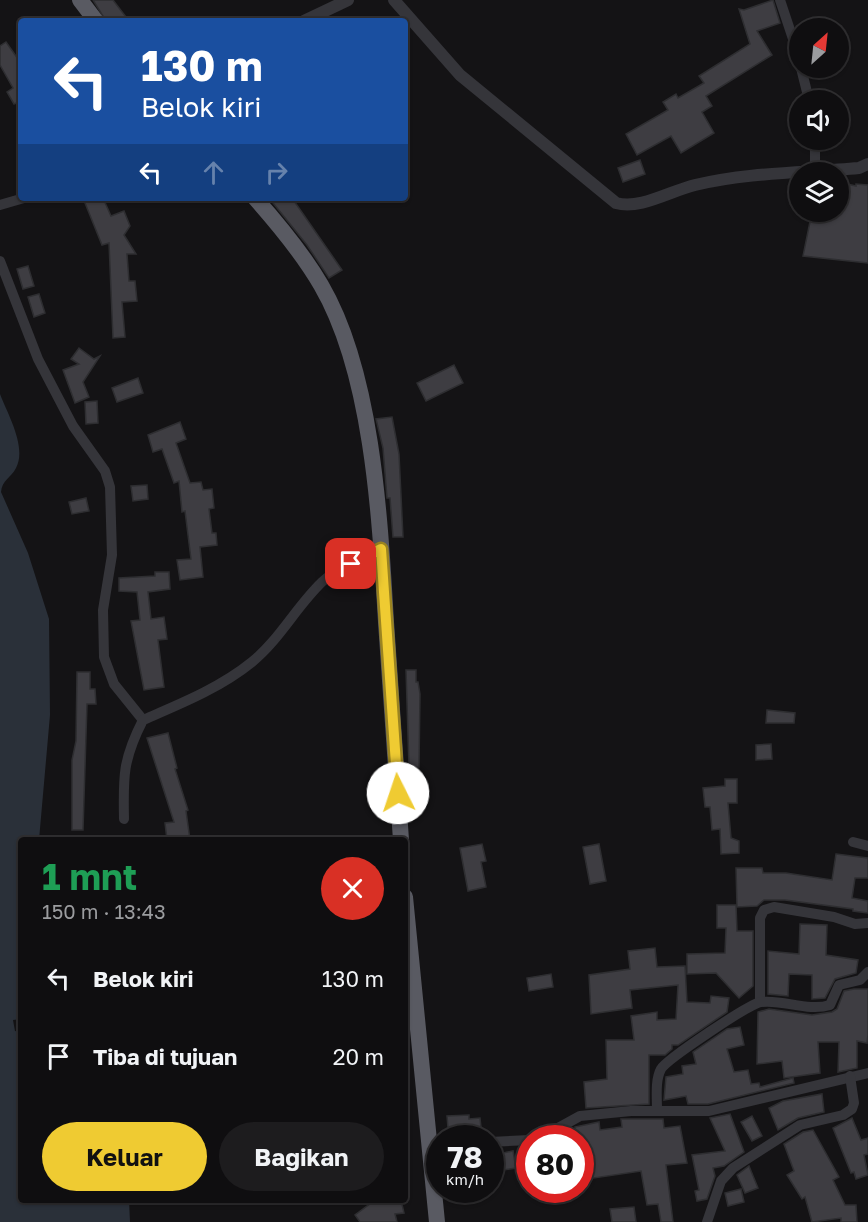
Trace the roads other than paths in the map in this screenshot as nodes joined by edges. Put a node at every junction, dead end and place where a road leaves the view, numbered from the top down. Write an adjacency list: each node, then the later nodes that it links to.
1 (80, 0): 5 (highway)
2 (348, 0): 6 (street)
3 (394, 0): 10 (street)
4 (780, 0): 7 (street)
5 (94, 18)
6 (310, 18)
7 (789, 27)
8 (868, 164): 9 (street)
9 (849, 168)
10 (789, 172)
11 (18, 200): 13 (street)
12 (258, 201): 15 (highway)
13 (0, 205)
14 (0, 261): 16 (street)
15 (381, 549): 16 (street); 18 (highway)
16 (143, 720): 17 (street)
17 (124, 819)
18 (401, 837)
19 (853, 842): 20 (street)
20 (868, 846)
21 (408, 923): 28 (highway)
22 (868, 923): 24 (street)
23 (868, 972): 24 (street)
24 (760, 1002): 27 (street)
25 (868, 1072): 26 (street)
26 (850, 1076): 27 (street); 32 (street)
27 (657, 1110): 29 (street)
28 (431, 1125)
29 (564, 1125)
30 (436, 1203): 31 (highway)
31 (437, 1222)
32 (707, 1222)

